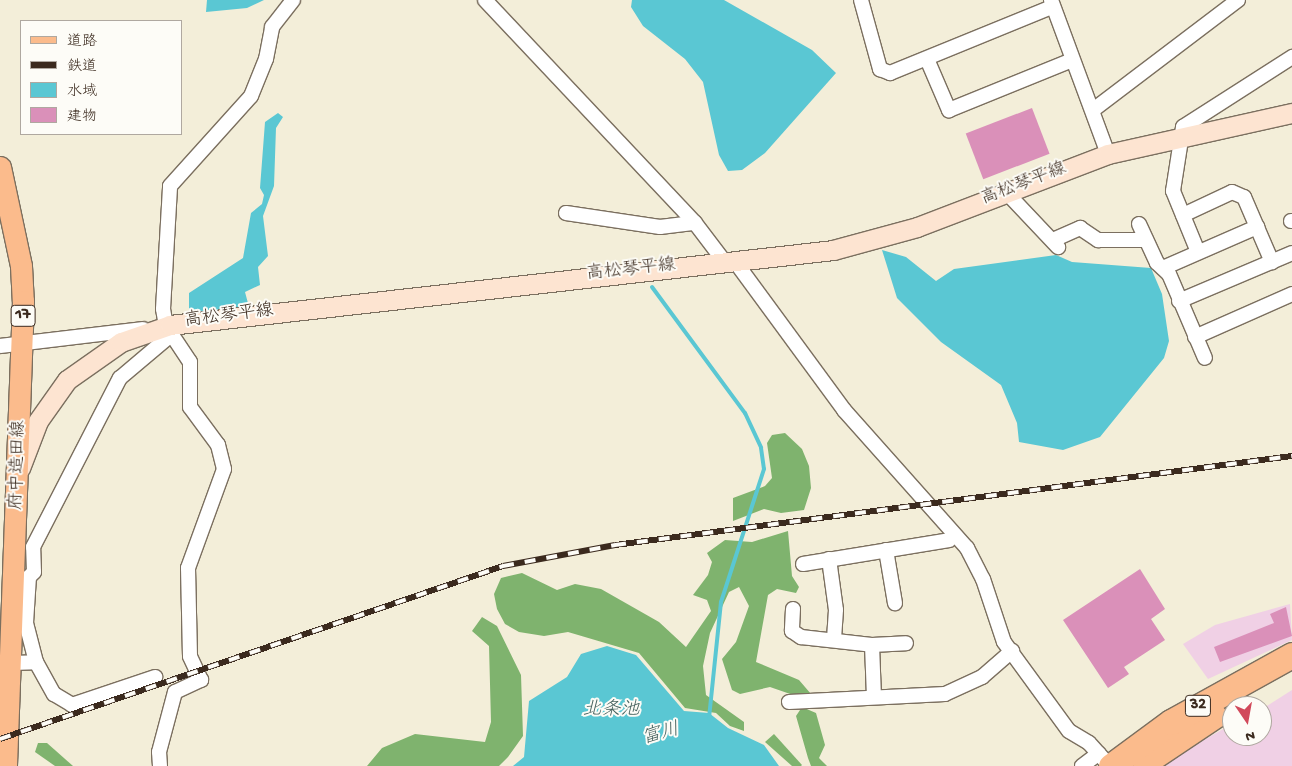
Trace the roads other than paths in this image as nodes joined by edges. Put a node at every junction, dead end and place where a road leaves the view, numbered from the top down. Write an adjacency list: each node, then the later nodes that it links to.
1 (293, 0): 28 (street)
2 (485, 0): 17 (street)
3 (861, 0): 7 (street)
4 (1238, 0): 9 (street)
5 (1052, 3): 7 (street); 8 (street)
6 (1292, 57): 11 (street)
7 (927, 58): 8 (street)
8 (1072, 60): 9 (street)
9 (1093, 110): 12 (street)
10 (1292, 112): 11 (main road, 高松琴平線)
11 (1181, 138): 12 (main road, 高松琴平線); 16 (street)
12 (1108, 154): 14 (main road, 高松琴平線)
13 (0, 167): 30 (main road, 府中造田線 / 17)
14 (1006, 192): 20 (street); 23 (main road, 高松琴平線)
15 (566, 213): 17 (street)
16 (1183, 215): 19 (street); 21 (street)
17 (695, 222): 23 (street)
18 (1139, 224): 20 (street)
19 (1257, 227): 21 (street); 24 (street)
20 (1146, 240): 25 (street)
21 (1198, 252): 25 (street)
22 (1292, 253): 24 (street)
23 (729, 261): 28 (main road, 高松琴平線); 45 (street)
24 (1272, 262): 27 (street)
25 (1163, 268): 27 (street)
26 (1292, 294): 29 (street)
27 (1179, 301): 29 (street)
28 (169, 330): 30 (street); 34 (main road, 高松琴平線); 47 (street); 56 (street)
29 (1195, 337): 32 (street)
30 (23, 341): 31 (street); 33 (main road, 府中造田線 / 17)
31 (0, 346)
32 (1204, 358)
33 (22, 398): 34 (main road); 35 (main road, 府中造田線 / 17)
34 (43, 411): 35 (main road, 高松琴平線)
35 (20, 468): 48 (main road, 府中造田線 / 17)
36 (949, 540): 37 (street)
37 (886, 550): 38 (street); 40 (street)
38 (829, 559): 39 (street); 42 (street)
39 (803, 564)
40 (895, 603)
41 (793, 609): 42 (street)
42 (834, 640): 44 (street)
43 (906, 643): 44 (street)
44 (872, 645): 52 (street)
45 (1012, 650): 52 (street); 54 (street)
46 (1292, 655): 54 (highway, 32)
47 (36, 662): 48 (street); 50 (street)
48 (12, 663): 51 (main road, 府中造田線 / 17)
49 (1292, 672): 58 (highway, 32)
50 (155, 678)
51 (5, 686): 55 (main road, 府中造田線 / 17)
52 (874, 697): 53 (street)
53 (789, 702)
54 (1107, 762): 57 (street)
55 (6, 766)
56 (160, 766)
57 (1082, 766)
58 (1138, 766)

